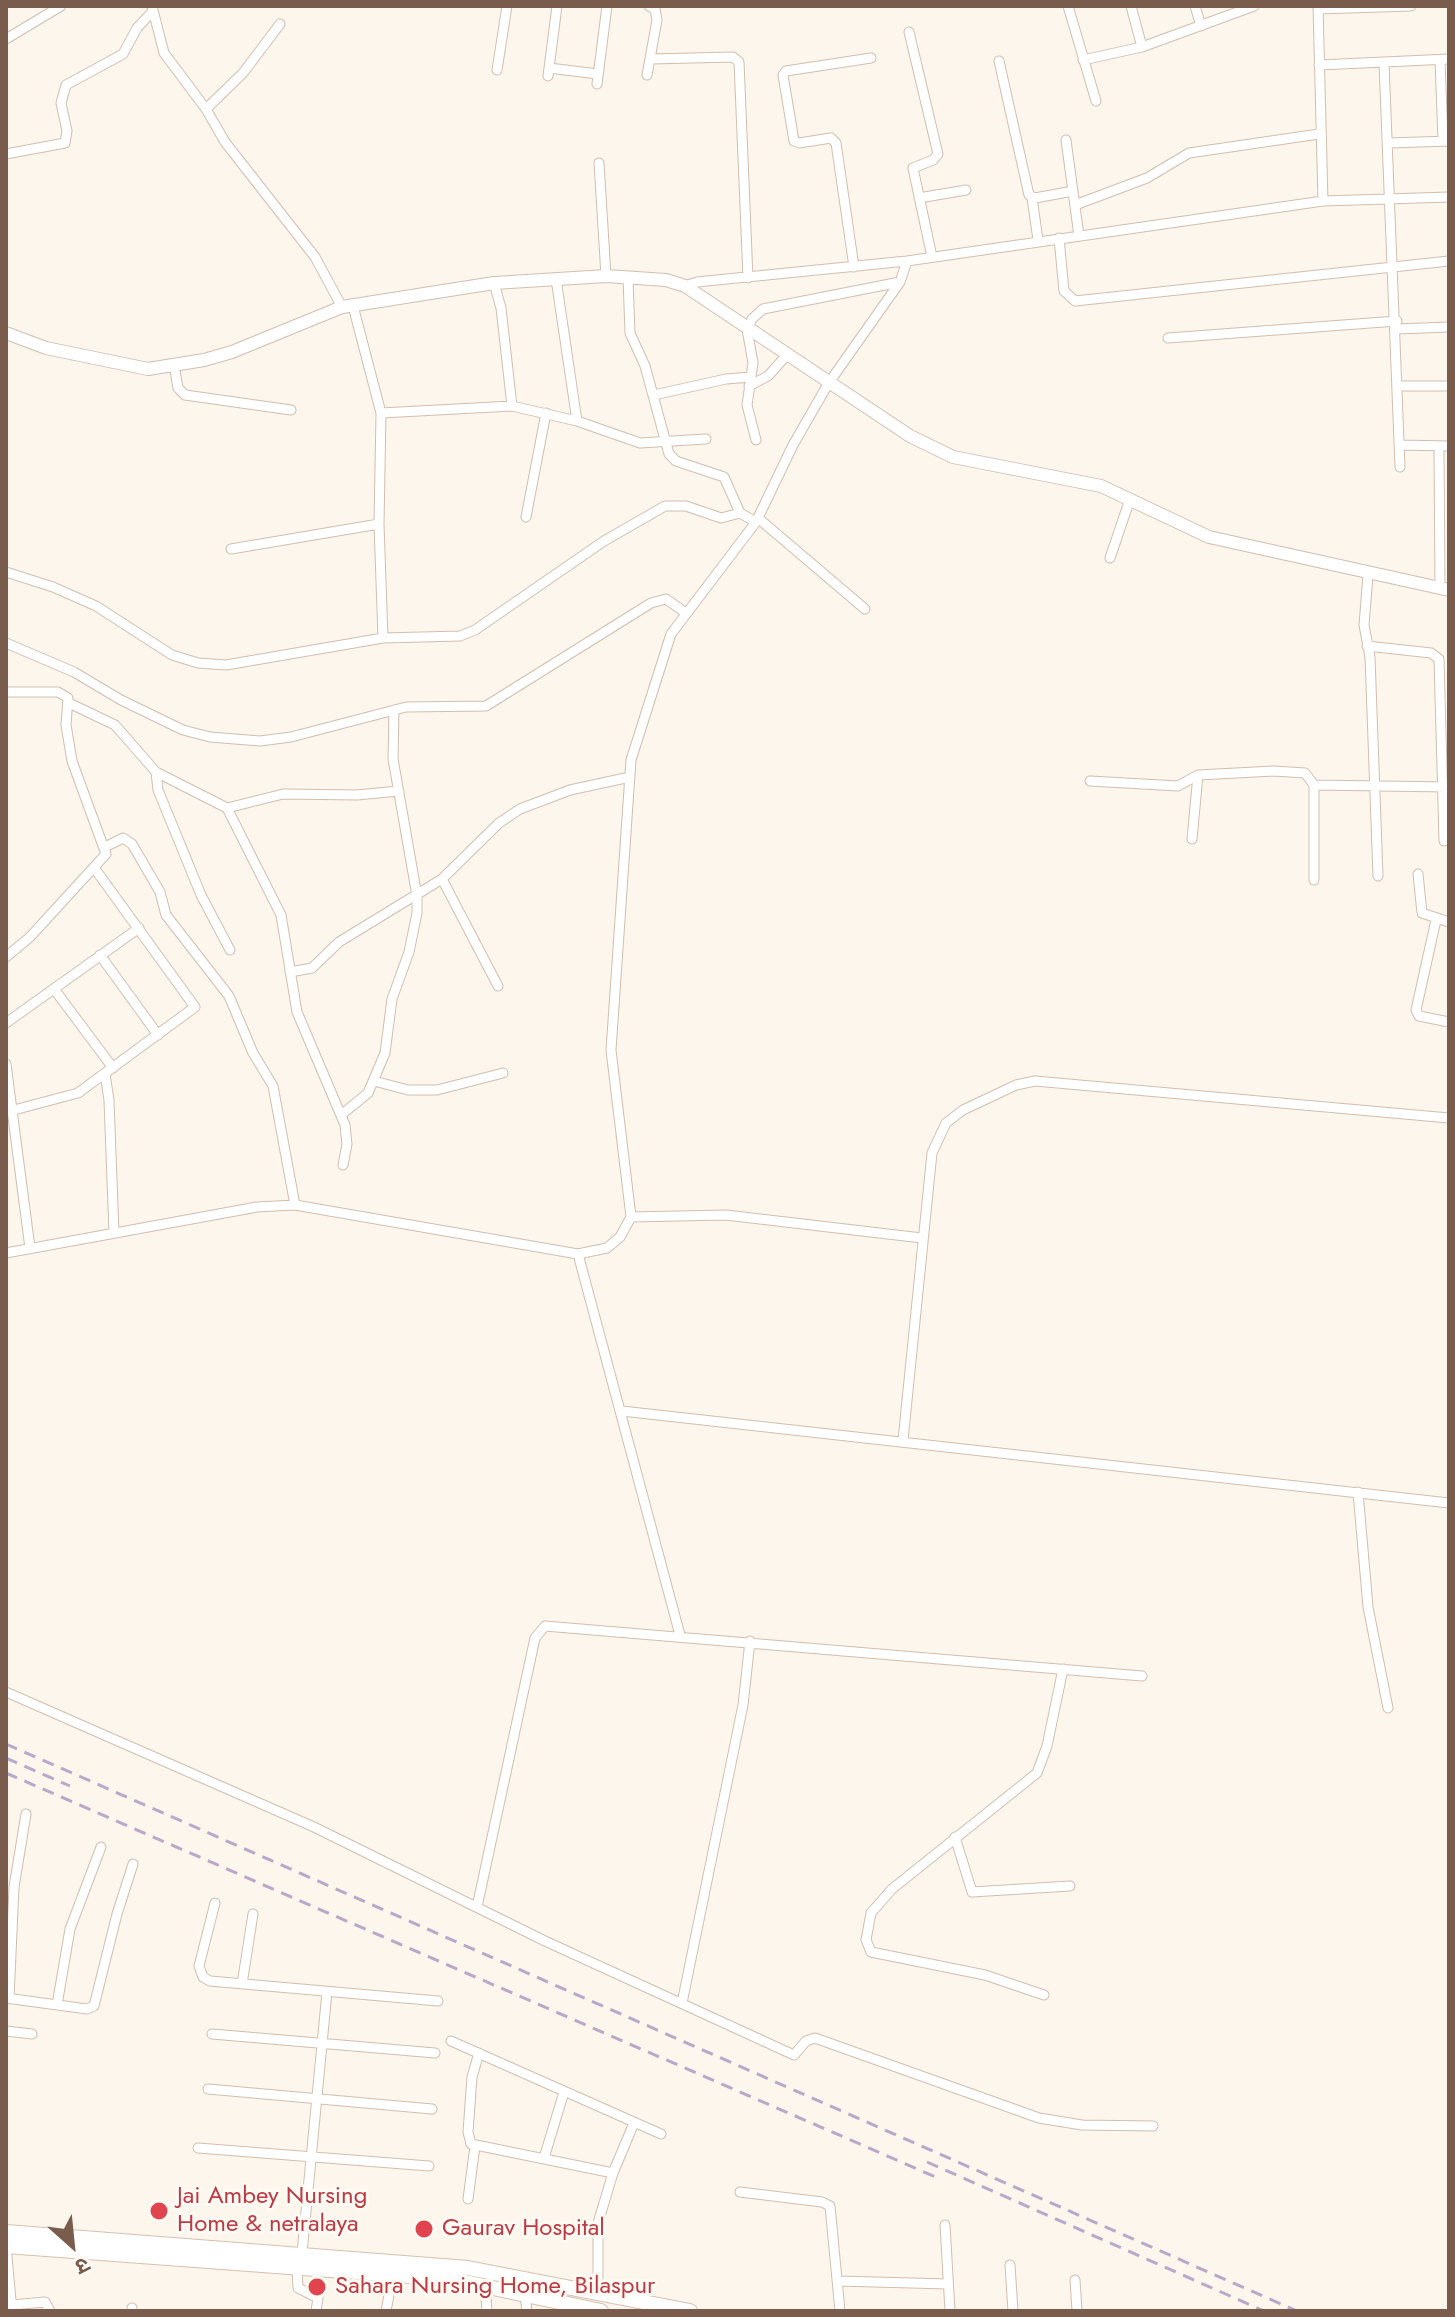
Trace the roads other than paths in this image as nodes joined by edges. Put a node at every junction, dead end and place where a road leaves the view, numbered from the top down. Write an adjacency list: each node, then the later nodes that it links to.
1 (61, 6): 16 (street)
2 (507, 6): 25 (street)
3 (557, 6): 4 (street)
4 (607, 6)
5 (649, 6): 19 (street)
6 (1068, 6): 20 (street)
7 (1131, 6): 17 (street)
8 (1195, 6): 14 (street)
9 (1254, 6): 14 (street)
10 (1411, 6): 12 (street)
11 (153, 8): 28 (street); 33 (street)
12 (1318, 8): 24 (street)
13 (280, 24): 28 (street)
14 (1201, 26): 17 (street)
15 (909, 32): 38 (street)
16 (6, 39)
17 (1142, 47): 20 (street)
18 (871, 58): 50 (street)
19 (650, 59): 26 (street); 53 (street)
20 (1083, 60): 27 (street)
21 (1444, 60): 23 (street); 31 (street)
22 (999, 61): 39 (street)
23 (1384, 63): 24 (street); 32 (street)
24 (1319, 65): 29 (street)
25 (497, 70)
26 (647, 75)
27 (1096, 101)
28 (206, 109): 58 (street)
29 (1319, 134): 41 (street); 42 (street)
30 (1066, 140): 36 (street)
31 (1446, 141): 32 (street)
32 (1389, 143): 40 (street)
33 (6, 154)
34 (599, 163): 51 (street)
35 (966, 190): 38 (street)
36 (1073, 191): 39 (street); 42 (street)
37 (1449, 197): 40 (street)
38 (919, 198): 46 (street)
39 (1032, 198): 45 (street)
40 (1391, 198): 41 (street); 49 (street)
41 (1323, 201): 43 (street)
42 (1075, 205): 43 (street)
43 (1079, 236): 44 (street)
44 (1059, 238): 45 (street); 49 (street)
45 (1038, 240): 46 (street)
46 (932, 257): 47 (street)
47 (907, 261): 50 (street); 55 (street)
48 (1449, 261): 49 (street)
49 (1394, 264): 59 (street)
50 (854, 267): 53 (street)
51 (606, 276): 52 (street); 54 (street)
52 (628, 278): 57 (street); 70 (street)
53 (748, 278): 57 (street)
54 (556, 279): 56 (street); 75 (street)
55 (900, 282): 61 (street); 67 (street)
56 (494, 283): 58 (street); 71 (street)
57 (685, 286): 61 (street)
58 (348, 306): 65 (street); 73 (street)
59 (1397, 325): 60 (street); 63 (street); 68 (street)
60 (1449, 327)
61 (747, 329): 64 (street); 66 (street)
62 (6, 333): 65 (street)
63 (1168, 338)
64 (786, 356): 66 (street); 67 (street)
65 (174, 365): 72 (street)
66 (750, 382): 70 (street); 77 (street)
67 (828, 384): 82 (street); 85 (street)
68 (1399, 386): 69 (street); 79 (street)
69 (1449, 386)
70 (654, 395): 78 (street)
71 (512, 406): 73 (street); 74 (street)
72 (291, 410)
73 (381, 413): 86 (street)
74 (546, 413): 75 (street); 84 (street)
75 (577, 421): 78 (street)
76 (706, 439): 78 (street)
77 (756, 440)
78 (669, 443): 83 (street)
79 (1400, 445): 80 (street); 81 (street)
80 (1444, 446): 91 (street)
81 (1400, 467)
82 (1130, 499): 88 (street); 90 (street)
83 (740, 513): 85 (street); 94 (street)
84 (526, 517)
85 (755, 523): 92 (street); 93 (street)
86 (379, 524): 87 (street); 94 (street)
87 (231, 549)
88 (1110, 558)
89 (6, 572): 94 (street)
90 (1368, 575): 91 (street); 96 (street)
91 (1444, 589)
92 (865, 609)
93 (688, 611): 99 (street); 102 (street)
94 (383, 638)
95 (6, 643): 99 (street)
96 (1367, 646): 105 (street); 106 (street)
97 (6, 692): 98 (street)
98 (69, 703): 100 (street); 111 (street)
99 (394, 710): 107 (street)
100 (156, 772): 108 (street); 121 (street)
101 (1198, 775): 103 (street); 104 (street); 109 (street)
102 (630, 777): 115 (street); 140 (street)
103 (1090, 781)
104 (1314, 785): 106 (street); 116 (street)
105 (1446, 787): 106 (street); 110 (street)
106 (1376, 788): 114 (street)
107 (399, 791): 108 (street); 117 (street)
108 (227, 808): 124 (street)
109 (1192, 839)
110 (1444, 841)
111 (105, 847): 112 (street); 139 (street)
112 (95, 869): 120 (street); 123 (street)
113 (1418, 874): 118 (street)
114 (1378, 876)
115 (442, 879): 117 (street); 125 (street)
116 (1314, 880)
117 (417, 896): 124 (street); 133 (street)
118 (1436, 920): 119 (street); 127 (street)
119 (1449, 922)
120 (139, 928): 122 (street); 129 (street)
121 (230, 950)
122 (100, 955): 126 (street); 129 (street)
123 (6, 957)
124 (290, 972): 136 (street)
125 (498, 986)
126 (54, 989): 128 (street); 131 (street)
127 (1449, 1022)
128 (6, 1023)
129 (158, 1035): 131 (street)
130 (6, 1064): 134 (street)
131 (109, 1071): 135 (street); 141 (street)
132 (503, 1073): 133 (street)
133 (374, 1081): 136 (street)
134 (8, 1090): 135 (street)
135 (14, 1110): 143 (street)
136 (341, 1115): 138 (street)
137 (1449, 1118): 142 (street)
138 (343, 1165)
139 (295, 1205): 141 (street); 145 (street)
140 (631, 1217): 142 (street); 145 (street)
141 (114, 1233): 143 (street)
142 (922, 1238): 147 (street)
143 (30, 1248): 144 (street)
144 (6, 1253)
145 (578, 1254): 146 (street)
146 (622, 1411): 147 (street); 150 (street)
147 (903, 1440): 148 (street)
148 (1358, 1492): 149 (street); 155 (street)
149 (1449, 1503)
150 (680, 1635): 151 (street); 162 (street)
151 (750, 1641): 152 (street); 169 (street)
152 (1063, 1669): 153 (street); 157 (street)
153 (1142, 1676)
154 (6, 1692): 162 (street)
155 (1388, 1708)
156 (26, 1814): 167 (street)
157 (955, 1837): 160 (street); 166 (street)
158 (101, 1847): 170 (street)
159 (133, 1864): 170 (street)
160 (1070, 1886)
161 (215, 1903): 164 (street)
162 (477, 1907): 169 (street)
163 (253, 1914): 164 (street)
164 (242, 1984): 165 (street)
165 (327, 1992): 168 (street); 175 (street)
166 (1044, 1995)
167 (7, 1998): 170 (street)
168 (438, 2001)
169 (682, 2003): 183 (street)
170 (57, 2005)
171 (6, 2031): 172 (street)
172 (32, 2034)
173 (212, 2034): 175 (street)
174 (451, 2041): 177 (street)
175 (322, 2043): 176 (street); 180 (street)
176 (435, 2053)
177 (479, 2053): 179 (street); 185 (street)
178 (208, 2089): 180 (street)
179 (564, 2092): 182 (street); 188 (street)
180 (316, 2099): 181 (street); 187 (street)
181 (432, 2109)
182 (634, 2123): 184 (street); 190 (street)
183 (1153, 2126)
184 (661, 2134)
185 (475, 2146): 188 (street); 192 (street)
186 (198, 2148): 187 (street)
187 (311, 2157): 189 (street); 196 (street)
188 (544, 2158): 190 (street)
189 (429, 2166)
190 (613, 2173): 205 (street)
191 (740, 2192): 201 (street)
192 (468, 2199)
193 (945, 2225): 202 (street)
194 (6, 2232): 196 (main road)
195 (6, 2246): 196 (main road); 206 (street)
196 (299, 2260): 197 (main road); 209 (street)
197 (317, 2262): 199 (main road); 205 (main road)
198 (1010, 2265): 217 (street)
199 (393, 2274): 203 (main road); 210 (street)
200 (1075, 2280): 218 (street)
201 (838, 2281): 202 (street); 215 (street)
202 (948, 2284): 216 (street)
203 (485, 2285): 204 (main road); 211 (street)
204 (525, 2294): 207 (main road); 212 (street)
205 (598, 2295): 214 (main road)
206 (12, 2308): 208 (street)
207 (578, 2309): 213 (main road)
208 (50, 2311)
209 (316, 2311)
210 (386, 2311)
211 (487, 2311)
212 (527, 2311)
213 (601, 2311)
214 (690, 2311)
215 (840, 2311)
216 (950, 2311)
217 (1013, 2311)
218 (1077, 2311)

